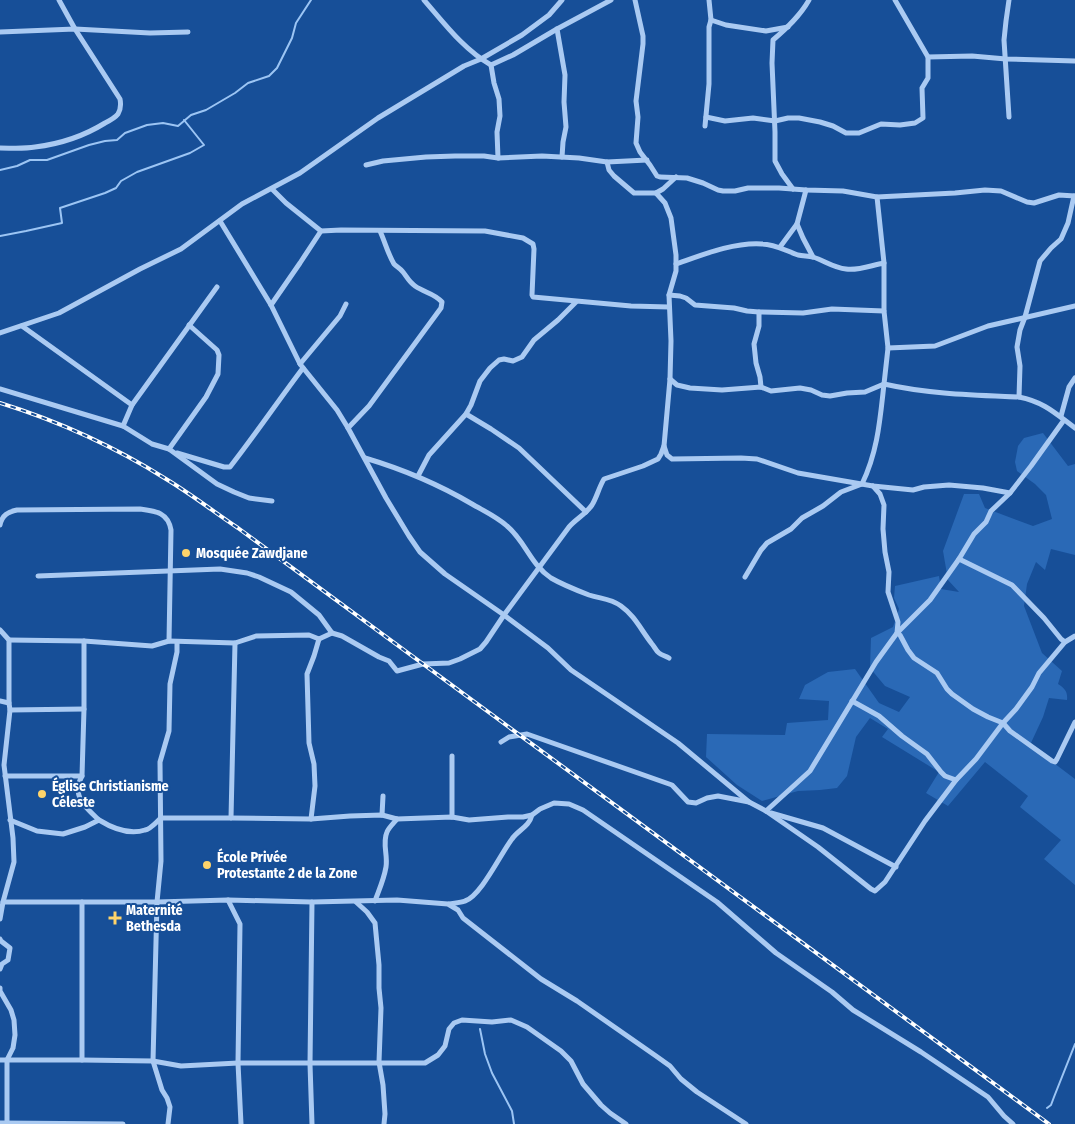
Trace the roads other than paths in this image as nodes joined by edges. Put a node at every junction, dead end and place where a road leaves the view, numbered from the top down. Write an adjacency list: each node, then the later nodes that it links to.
1 (59, 0): 13 (street)
2 (424, 0): 17 (street)
3 (562, 0): 17 (street)
4 (611, 0): 12 (street)
5 (635, 0): 28 (street)
6 (709, 0): 10 (street)
7 (810, 0): 11 (street)
8 (895, 0): 16 (street)
9 (1009, 0): 18 (street)
10 (711, 20): 11 (street); 21 (street)
11 (789, 26): 23 (street)
12 (557, 29): 20 (street); 26 (street)
13 (75, 30): 14 (street); 15 (street); 25 (street)
14 (0, 32)
15 (188, 32)
16 (928, 57): 18 (street); 23 (street)
17 (481, 59): 20 (street); 32 (street)
18 (1006, 59): 19 (street); 22 (street)
19 (1075, 60)
20 (492, 65): 27 (street)
21 (706, 117): 23 (street); 24 (street)
22 (1009, 117)
23 (775, 121): 33 (street)
24 (705, 126)
25 (0, 148)
26 (562, 157): 27 (street); 29 (street)
27 (498, 158): 30 (street)
28 (647, 160): 29 (street); 31 (street)
29 (608, 162): 35 (street)
30 (366, 165)
31 (676, 177): 33 (street); 35 (street)
32 (272, 189): 38 (street); 40 (street)
33 (793, 189): 34 (street)
34 (806, 190): 37 (street); 39 (street)
35 (656, 193): 45 (street)
36 (1074, 196): 37 (street); 55 (street)
37 (877, 197): 44 (street)
38 (220, 221): 50 (street); 56 (street)
39 (797, 224): 42 (street); 43 (street)
40 (321, 231): 41 (street); 50 (street)
41 (380, 231): 48 (street); 71 (street)
42 (780, 247): 43 (street); 45 (street)
43 (814, 258): 44 (street)
44 (884, 263): 53 (street)
45 (676, 264): 47 (street)
46 (217, 287): 57 (street)
47 (669, 295): 52 (street); 54 (street)
48 (576, 302): 52 (street); 68 (street)
49 (346, 304): 60 (street)
50 (271, 305): 60 (street)
51 (1075, 306): 55 (street)
52 (669, 307): 62 (street)
53 (884, 311): 54 (street); 59 (street)
54 (759, 312): 64 (street)
55 (1025, 317): 59 (street); 66 (street)
56 (22, 326): 58 (street); 67 (street)
57 (189, 326): 67 (street); 74 (street)
58 (0, 333)
59 (888, 348): 63 (street)
60 (302, 366): 71 (street); 74 (street)
61 (1075, 378): 69 (street)
62 (670, 379): 64 (street); 73 (street)
63 (884, 384): 64 (street); 66 (street); 79 (street)
64 (761, 387)
65 (0, 389): 70 (street)
66 (1019, 396): 69 (street)
67 (132, 405): 70 (street)
68 (466, 414): 78 (street); 83 (street)
69 (1062, 418): 72 (street); 81 (street)
70 (123, 426): 74 (street)
71 (348, 428): 75 (street)
72 (1075, 428)
73 (664, 446): 76 (street); 77 (street)
74 (172, 451): 82 (street)
75 (365, 458): 78 (street); 90 (street)
76 (672, 459): 77 (street); 79 (street)
77 (658, 460): 83 (street)
78 (418, 476): 86 (street)
79 (862, 484): 80 (street); 89 (street)
80 (873, 486): 81 (street); 93 (street)
81 (1010, 492): 85 (street)
82 (272, 501)
83 (586, 512): 86 (street)
84 (0, 525): 87 (street)
85 (959, 559): 93 (street); 100 (street)
86 (539, 568): 90 (street); 102 (street)
87 (170, 571): 88 (street); 92 (street); 98 (street)
88 (38, 576)
89 (745, 577)
90 (504, 615): 92 (street); 117 (street)
91 (0, 630): 96 (street)
92 (332, 633): 95 (street)
93 (897, 633): 104 (street); 109 (street)
94 (1075, 636): 100 (street)
95 (319, 639): 101 (street); 124 (street)
96 (9, 640): 97 (street); 105 (street)
97 (84, 640): 98 (street); 106 (street)
98 (169, 642): 99 (street)
99 (177, 642): 101 (street); 122 (street)
100 (1065, 642): 109 (street)
101 (235, 643): 123 (street)
102 (669, 658)
103 (0, 701): 105 (street)
104 (852, 702): 115 (street); 118 (street)
105 (9, 703): 107 (street)
106 (84, 709): 107 (street); 114 (street)
107 (10, 710): 112 (street)
108 (1075, 722): 109 (street)
109 (1003, 723): 115 (street)
110 (502, 742): 117 (street)
111 (452, 756): 121 (street)
112 (2, 765): 113 (street)
113 (5, 776): 114 (street); 126 (street)
114 (82, 776): 127 (street)
115 (956, 780): 128 (street)
116 (383, 796): 119 (street)
117 (750, 802): 118 (street)
118 (766, 811): 128 (street); 128 (street)
119 (382, 815): 124 (street); 125 (street)
120 (532, 815): 121 (street); 136 (street); 157 (street)
121 (452, 817): 125 (street)
122 (161, 818): 123 (street); 127 (street); 133 (street)
123 (232, 818): 124 (street)
124 (311, 819)
125 (397, 819): 130 (street)
126 (10, 820): 127 (street); 131 (street)
127 (99, 820)
128 (896, 866)
129 (228, 900): 133 (street); 134 (street); 146 (street)
130 (375, 901): 135 (street); 136 (street)
131 (3, 902): 132 (street); 137 (street)
132 (82, 902): 133 (street); 143 (street)
133 (157, 902): 144 (street)
134 (312, 902): 135 (street); 147 (street)
135 (355, 902): 145 (street)
136 (448, 904): 156 (street)
137 (0, 918)
138 (0, 939): 139 (street)
139 (0, 969)
140 (0, 988): 142 (street)
141 (0, 1060): 142 (street)
142 (7, 1060): 143 (street); 149 (street)
143 (82, 1060): 144 (street)
144 (153, 1061): 146 (street); 151 (street)
145 (379, 1062): 147 (street); 154 (street); 155 (street)
146 (238, 1064): 147 (street); 152 (street)
147 (310, 1064): 153 (street)
148 (0, 1123): 149 (street)
149 (8, 1123): 150 (street)
150 (123, 1124)
151 (168, 1124)
152 (241, 1124)
153 (312, 1124)
154 (384, 1124)
155 (626, 1124)
156 (746, 1124)
157 (1013, 1124)

